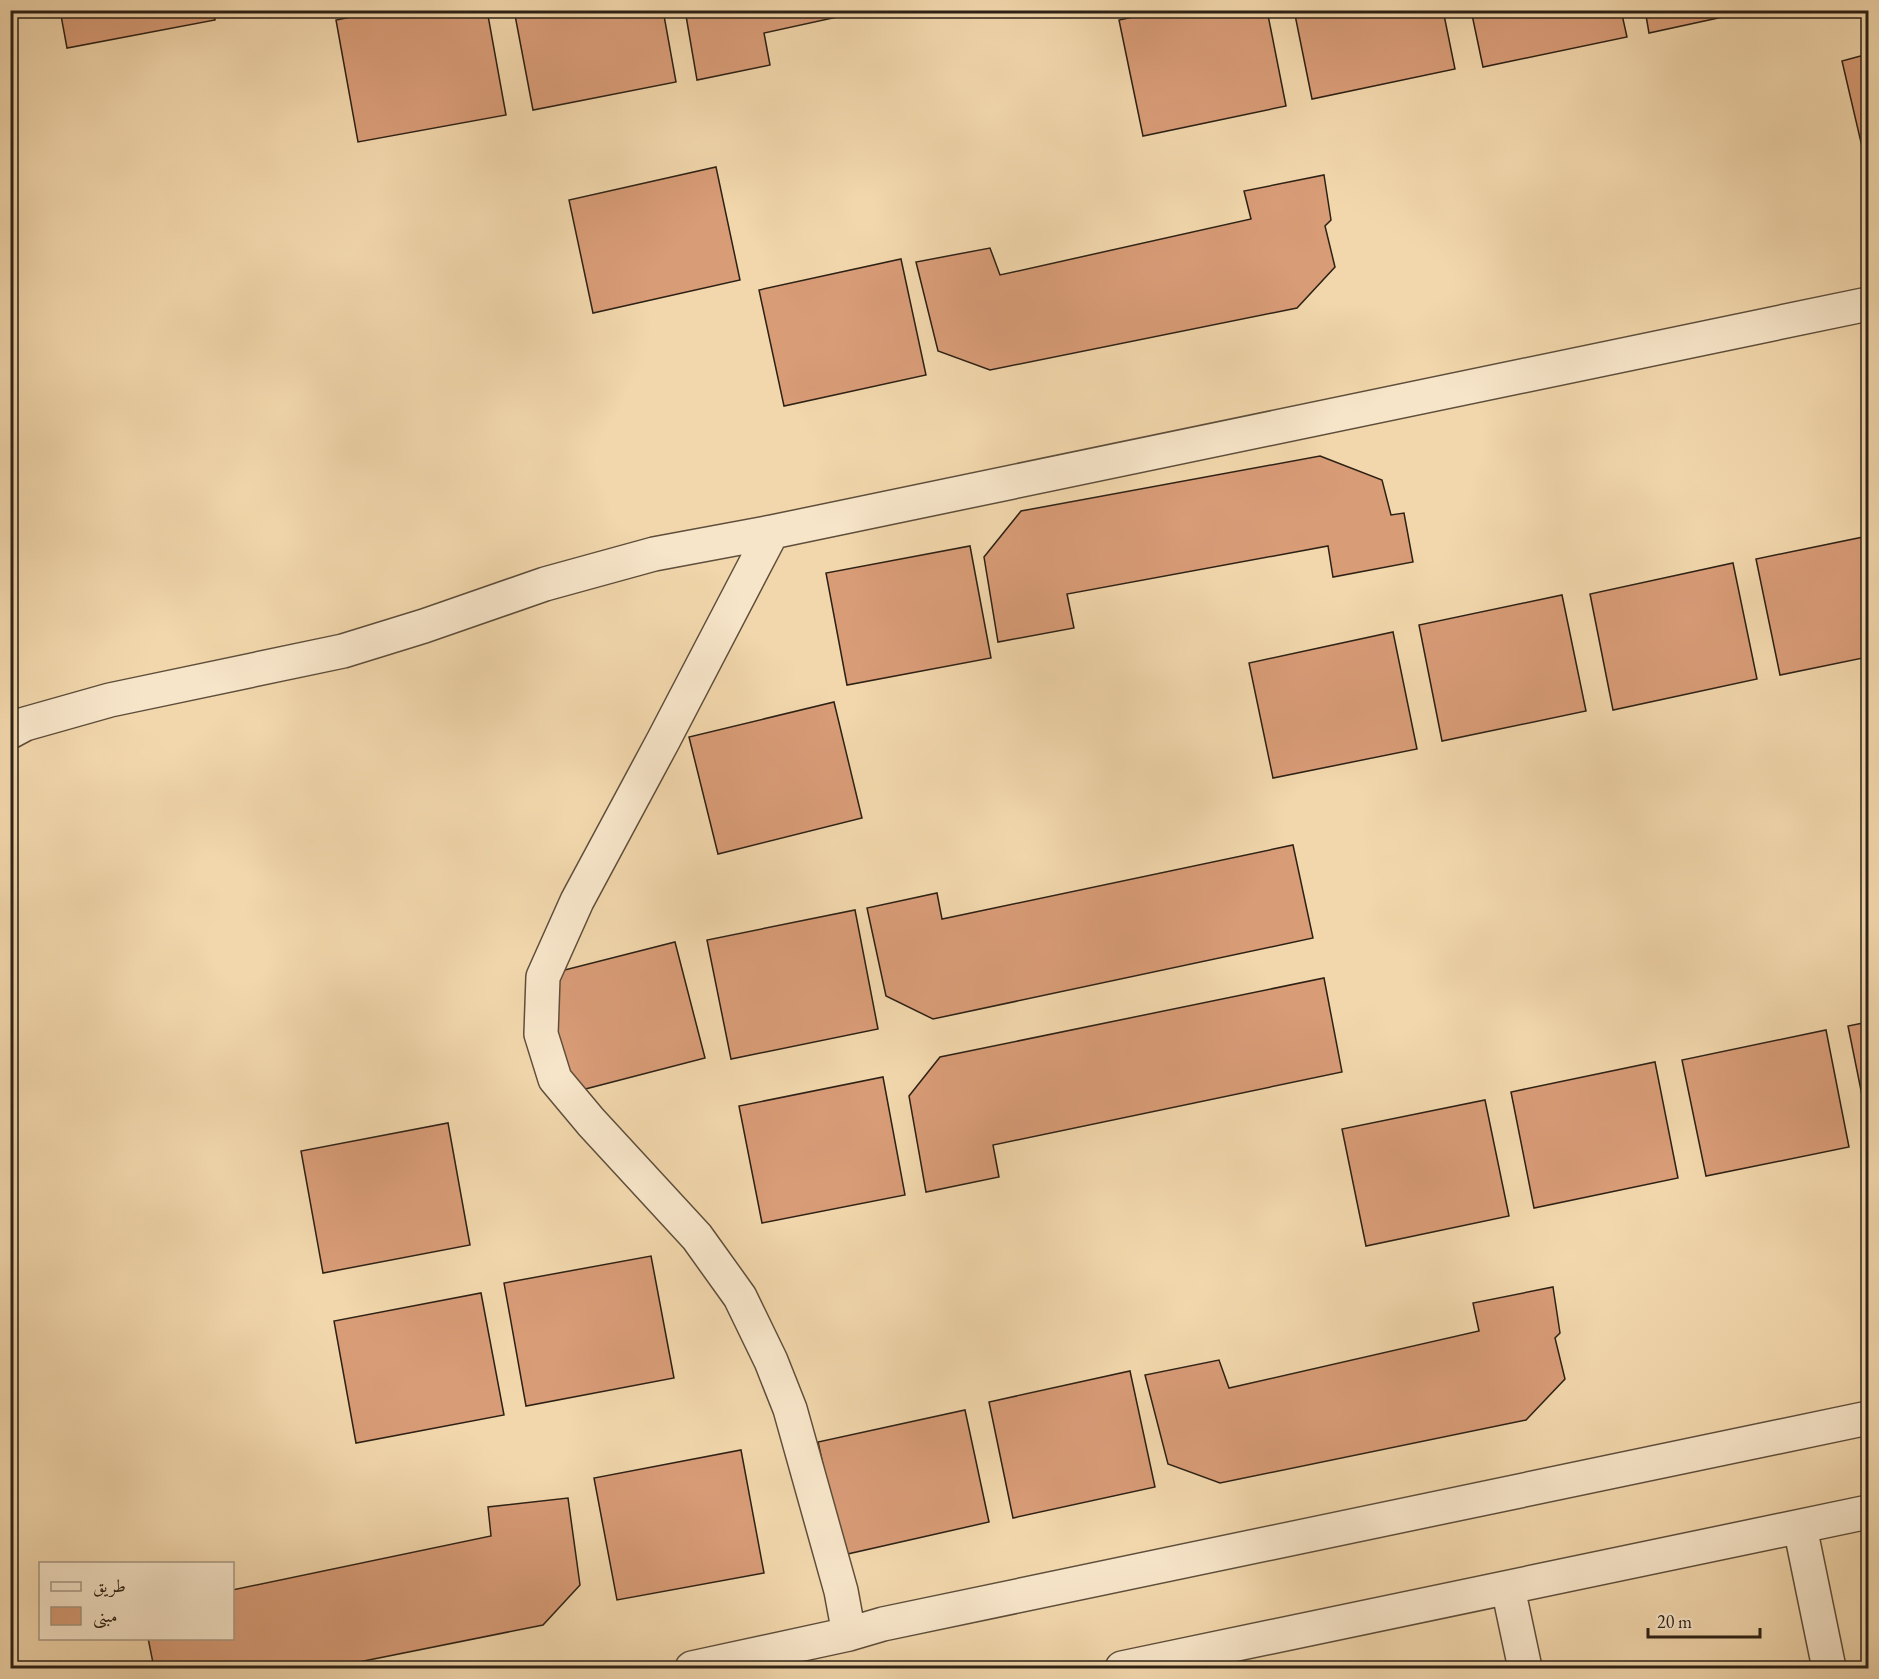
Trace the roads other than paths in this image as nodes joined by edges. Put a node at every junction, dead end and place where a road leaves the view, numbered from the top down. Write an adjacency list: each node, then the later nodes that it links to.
1 (1869, 304): 2 (street)
2 (772, 532): 3 (street); 8 (street)
3 (10, 732)
4 (1869, 1418): 8 (street)
5 (1869, 1512): 6 (street)
6 (1800, 1527): 7 (street); 13 (street)
7 (1508, 1588): 9 (street); 12 (street)
8 (849, 1634): 10 (street)
9 (1179, 1663): 11 (street)
10 (692, 1668)
11 (1122, 1668)
12 (1525, 1668)
13 (1829, 1668)

